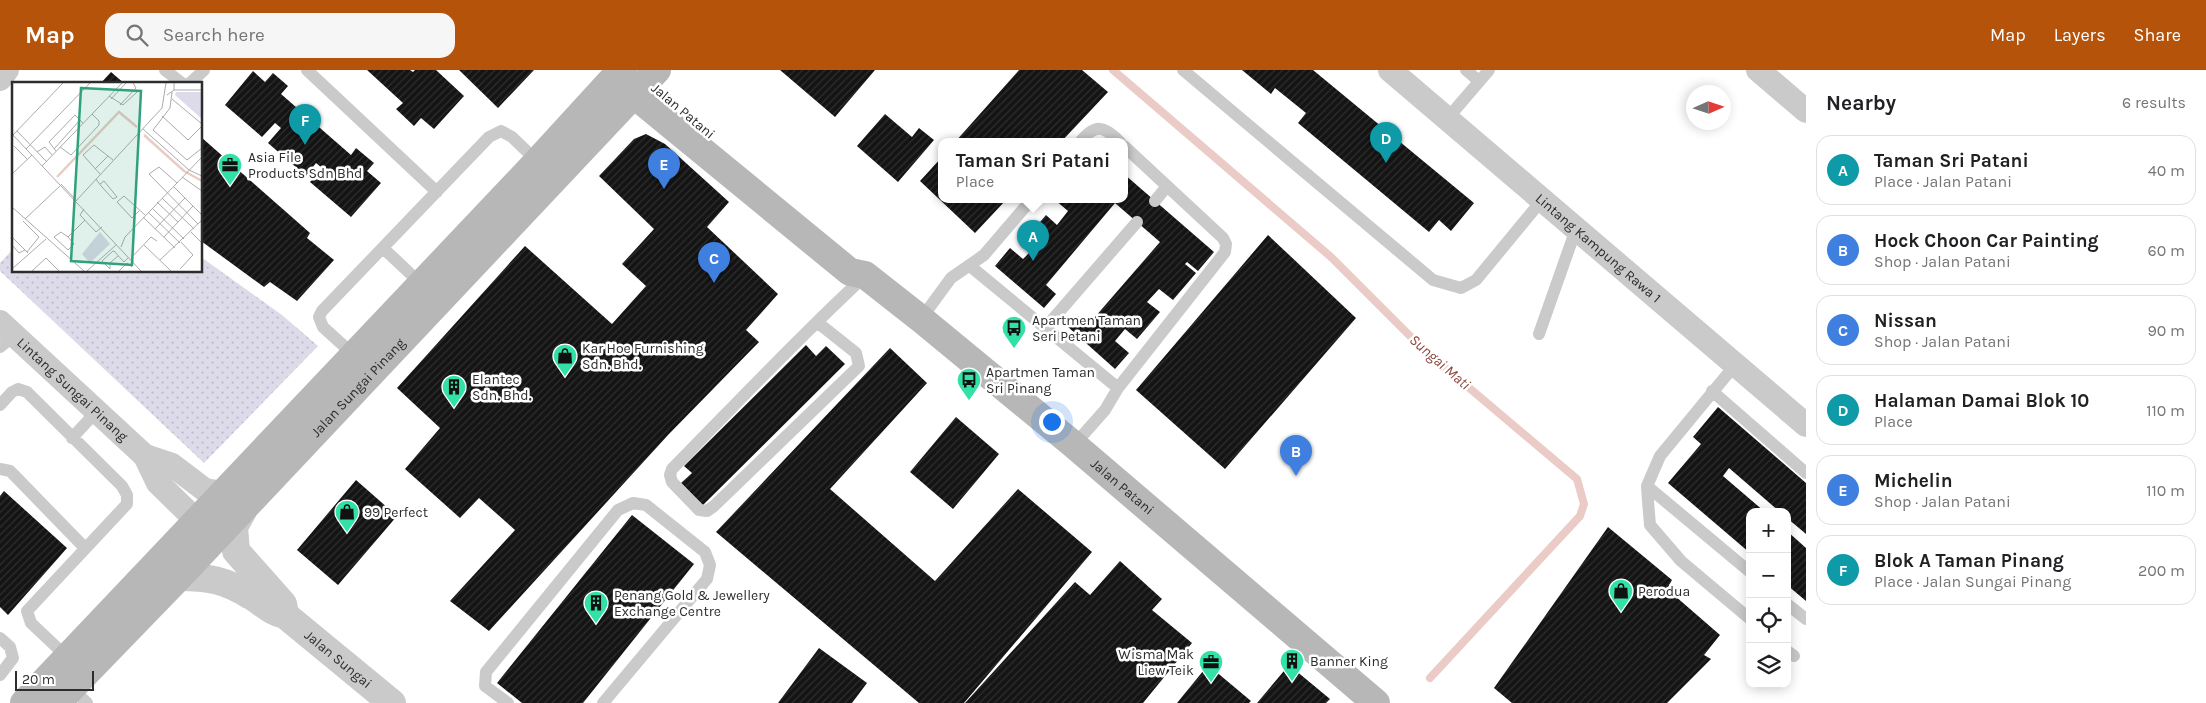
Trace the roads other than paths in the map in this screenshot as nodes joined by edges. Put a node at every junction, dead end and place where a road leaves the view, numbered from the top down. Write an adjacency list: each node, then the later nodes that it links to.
1 (7, 70): 11 (street)
2 (165, 70): 13 (lane)
3 (204, 70): 14 (lane)
4 (307, 70): 23 (lane)
5 (621, 70): 15 (main road, Jalan Patani); 21 (main road, Jalan Sungai Pinang)
6 (1183, 70): 24 (lane)
7 (1390, 70): 17 (street, Lintang Kampung Rawa 1)
8 (1466, 70): 12 (lane)
9 (1489, 70): 12 (lane)
10 (1758, 70): 16 (street)
11 (0, 79)
12 (1479, 81): 17 (lane)
13 (180, 82)
14 (191, 82)
15 (646, 82): 21 (main road, Jalan Sungai Pinang); 31 (main road, Jalan Patani)
16 (1806, 111)
17 (1447, 119): 24 (street, Lintang Kampung Rawa 1)
18 (1083, 138): 19 (lane)
19 (1115, 138)
20 (1128, 150): 22 (lane)
21 (547, 170): 23 (lane); 32 (main road, Jalan Sungai Pinang); 40 (main road, Jalan Sungai Pinang)
22 (1167, 186): 25 (lane); 41 (lane)
23 (437, 192): 29 (lane)
24 (1542, 200): 28 (street, Lintang Kampung Rawa 1)
25 (1155, 201)
26 (1028, 203): 30 (lane)
27 (1137, 222): 35 (lane)
28 (1576, 229): 37 (lane); 39 (street, Lintang Kampung Rawa 1)
29 (383, 248): 32 (lane); 38 (lane)
30 (970, 266): 33 (lane); 35 (lane)
31 (865, 275): 33 (main road, Jalan Patani); 34 (lane)
32 (419, 285): 38 (main road, Jalan Sungai Pinang)
33 (921, 319): 47 (main road, Jalan Patani)
34 (817, 322): 34 (lane)
35 (1046, 327): 41 (lane)
36 (5, 334): 44 (street, Lintang Sungai Pinang)
37 (1539, 334)
38 (353, 354): 40 (lane); 52 (main road, Jalan Sungai Pinang)
39 (1735, 365): 42 (lane); 45 (street, Lintang Kampung Rawa 1)
40 (372, 374): 52 (main road, Jalan Sungai Pinang)
41 (1118, 388): 47 (lane)
42 (1712, 392): 50 (lane); 51 (lane)
43 (0, 404): 46 (lane)
44 (96, 412): 46 (lane); 48 (street, Lintang Sungai Pinang)
45 (1806, 425)
46 (72, 438): 54 (lane)
47 (1074, 446): 69 (main road, Jalan Patani)
48 (144, 456): 52 (street, Lintang Sungai Pinang); 53 (street, Lintang Sungai Pinang)
49 (0, 469): 54 (lane)
50 (1806, 472)
51 (1647, 486): 55 (lane); 59 (lane)
52 (234, 500): 53 (main road, Jalan Sungai Pinang); 56 (main road, Jalan Sungai Pinang); 58 (street, Jalan Sungai)
53 (197, 521): 62 (main road, Jalan Sungai Pinang)
54 (85, 548): 62 (lane)
55 (1746, 569)
56 (179, 577): 58 (street, Jalan Sungai); 64 (main road, Jalan Sungai Pinang)
57 (1791, 607): 60 (lane)
58 (285, 614): 66 (street, Jalan Sungai)
59 (1746, 616)
60 (1806, 619)
61 (0, 638): 63 (lane)
62 (68, 657): 65 (main road, Jalan Sungai Pinang)
63 (0, 675)
64 (72, 698)
65 (24, 703)
66 (392, 703)
67 (508, 703): 68 (lane)
68 (603, 703)
69 (1376, 703)

